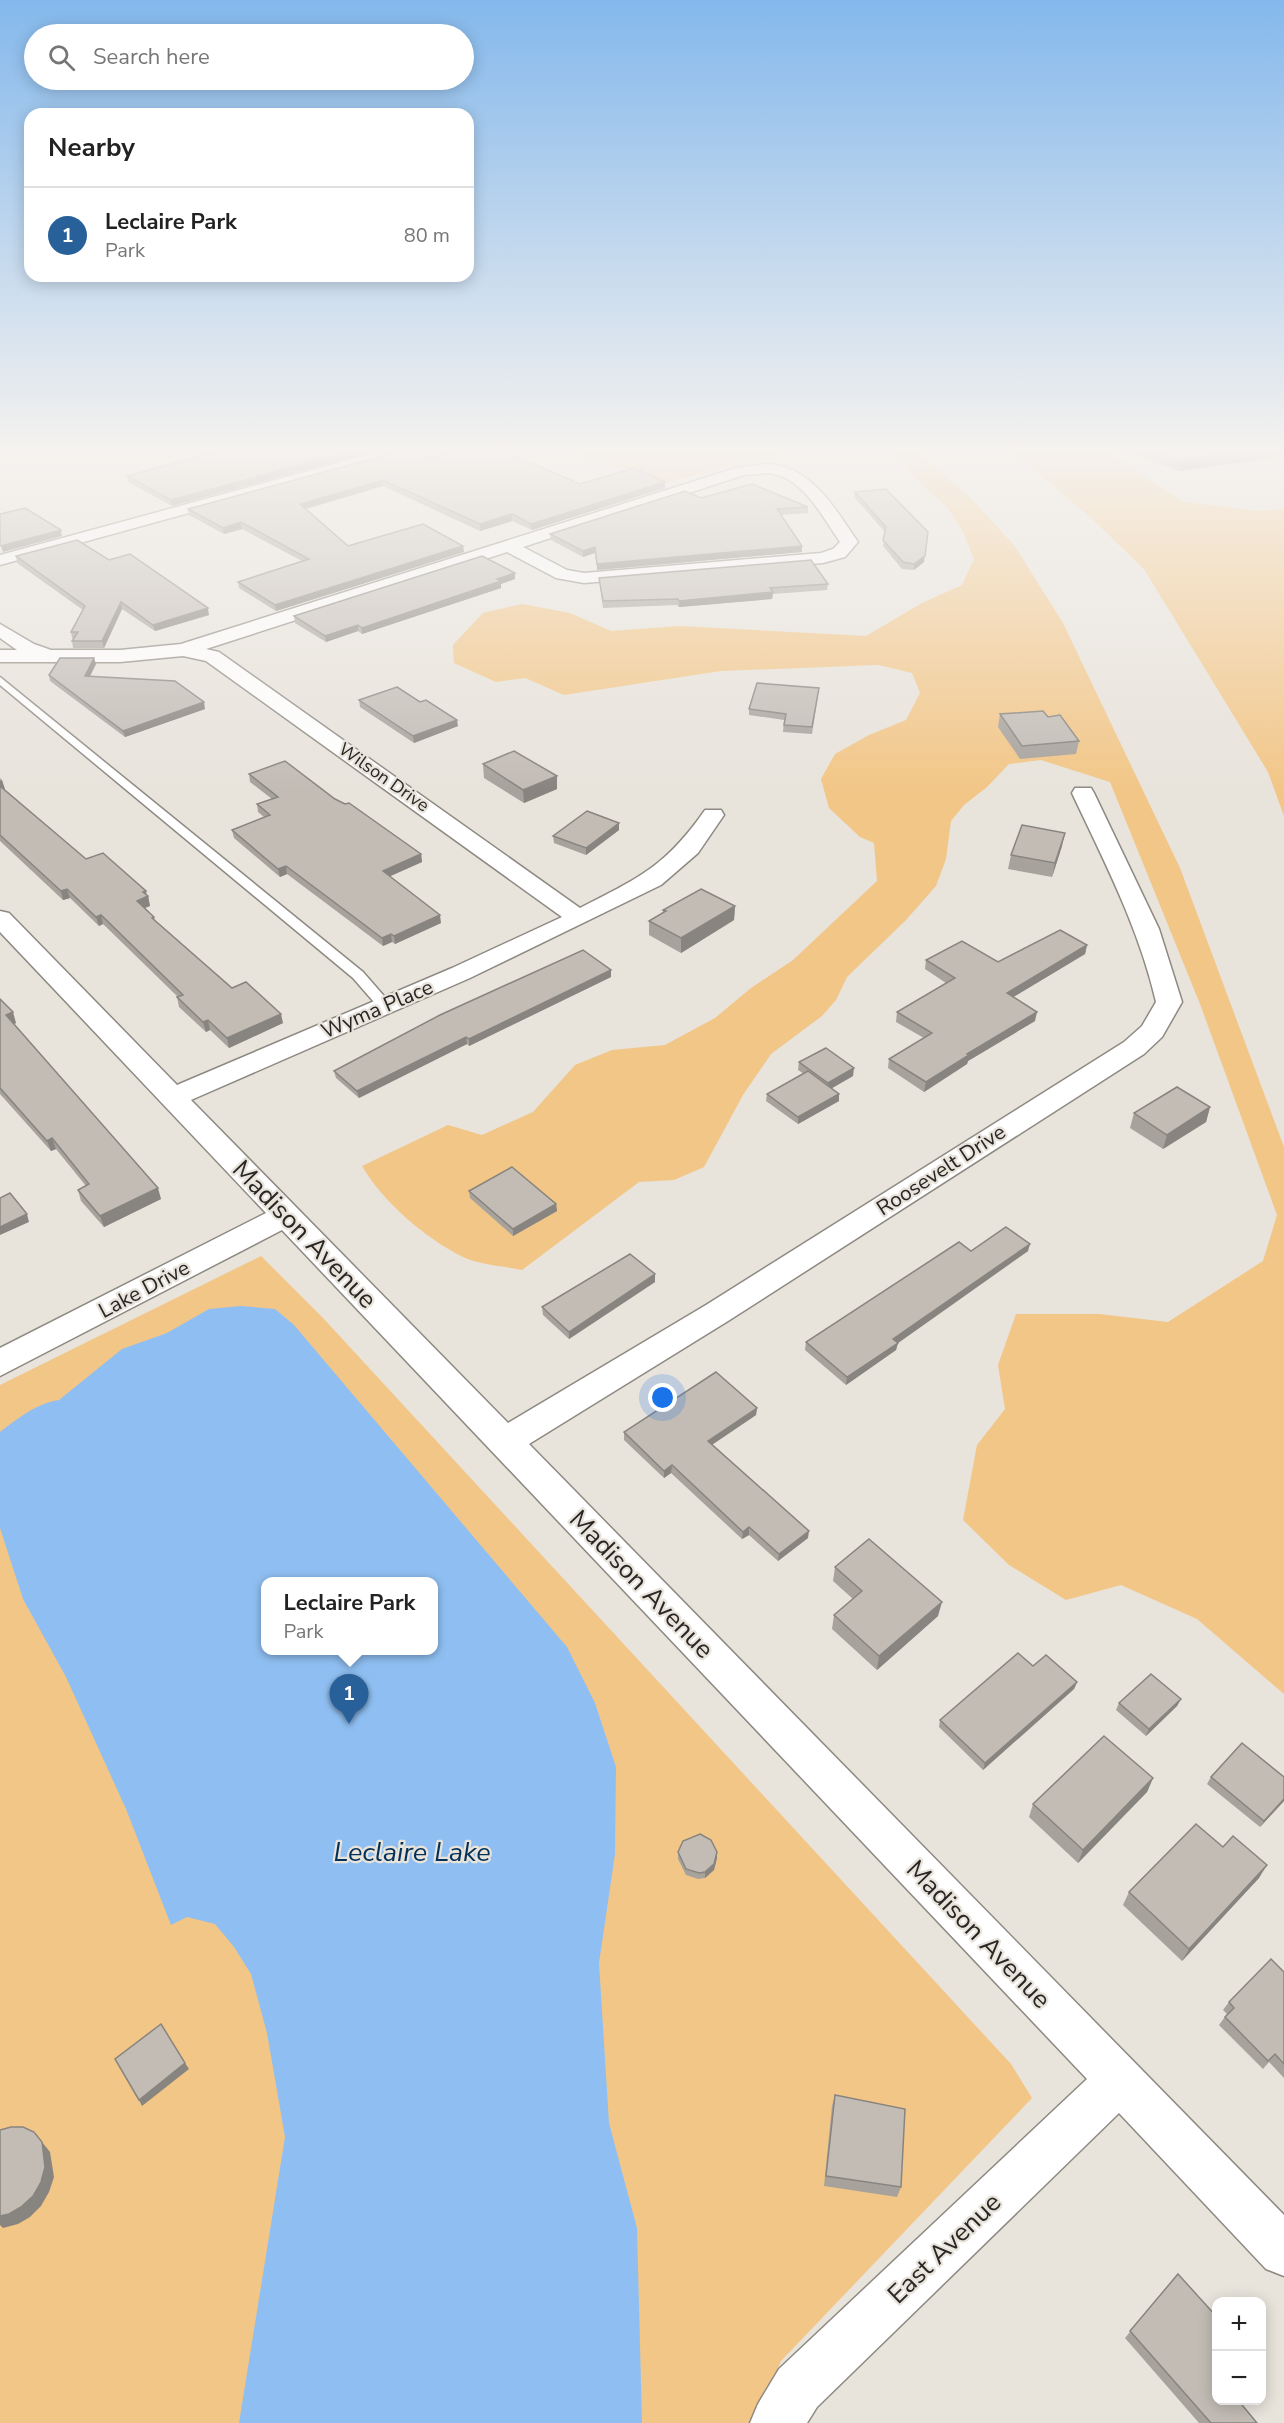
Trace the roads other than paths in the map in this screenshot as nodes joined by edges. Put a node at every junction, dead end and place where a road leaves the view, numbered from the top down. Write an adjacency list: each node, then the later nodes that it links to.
1 (448, 564): 5 (street)
2 (543, 564): 3 (street)
3 (750, 564)
4 (2, 634): 7 (street)
5 (183, 650): 7 (street); 12 (street, Wilson Drive)
6 (0, 656): 7 (street)
7 (58, 658)
8 (0, 681): 13 (lane)
9 (1083, 793): 17 (street, Roosevelt Drive)
10 (713, 815): 12 (street, Wyma Place)
11 (0, 918): 14 (street, Madison Avenue)
12 (579, 918): 13 (street, Wyma Place)
13 (385, 1006): 14 (street, Wyma Place)
14 (173, 1097): 15 (street, Madison Avenue)
15 (287, 1215): 16 (street, Lake Drive); 17 (street, Madison Avenue)
16 (0, 1363)
17 (506, 1442): 18 (street, Madison Avenue)
18 (1120, 2080): 19 (street, Madison Avenue); 20 (street, East Avenue)
19 (1284, 2251)
20 (777, 2423)

